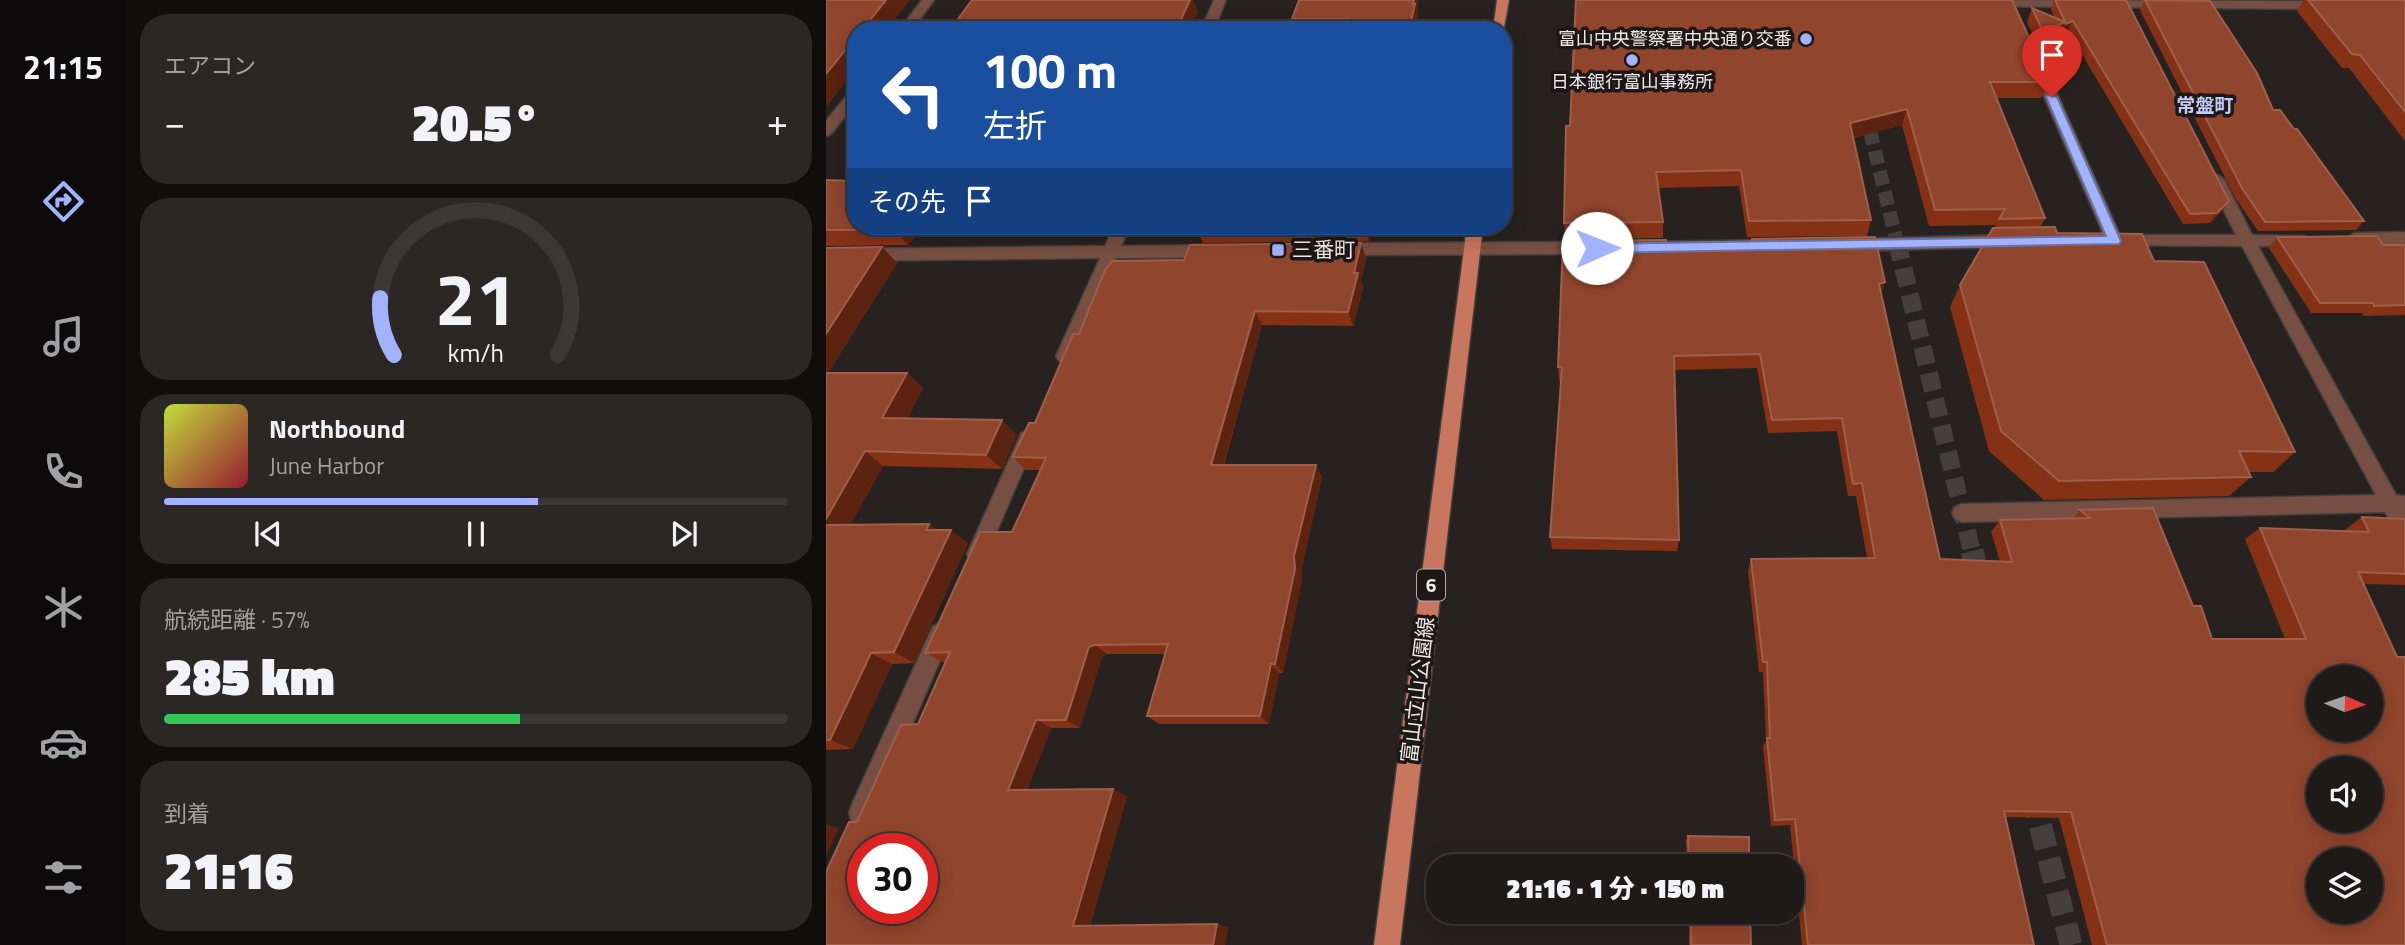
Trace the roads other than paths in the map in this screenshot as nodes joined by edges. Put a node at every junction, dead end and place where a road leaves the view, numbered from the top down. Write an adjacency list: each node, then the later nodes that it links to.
1 (928, 0): 7 (street)
2 (1220, 0): 8 (street)
3 (1503, 0): 9 (main road)
4 (1970, 2): 6 (street)
5 (2336, 5): 6 (street)
6 (2129, 6)
7 (912, 21)
8 (1211, 21)
9 (1500, 21)
10 (2032, 52): 21 (street)
11 (847, 104): 12 (street)
12 (826, 131)
13 (2206, 158): 22 (street)
14 (1118, 235): 28 (street)
15 (1474, 235): 27 (main road, 富山立山公園線 / 6)
16 (2405, 238): 17 (street)
17 (2339, 239)
18 (2313, 240): 22 (street)
19 (2028, 241): 24 (street)
20 (2090, 241): 21 (street)
21 (2114, 241): 22 (street)
22 (2247, 241): 32 (street)
23 (1787, 246): 27 (street)
24 (1828, 246)
25 (1236, 250): 28 (street)
26 (1318, 250): 27 (street)
27 (1472, 250): 38 (main road, 富山立山公園線 / 6)
28 (1111, 253): 29 (street); 30 (street)
29 (826, 255)
30 (1055, 378)
31 (1038, 416): 35 (street)
32 (2398, 503): 33 (street); 34 (street)
33 (1962, 513)
34 (2405, 529)
35 (966, 579)
36 (949, 616): 37 (street)
37 (854, 830)
38 (1387, 945)

